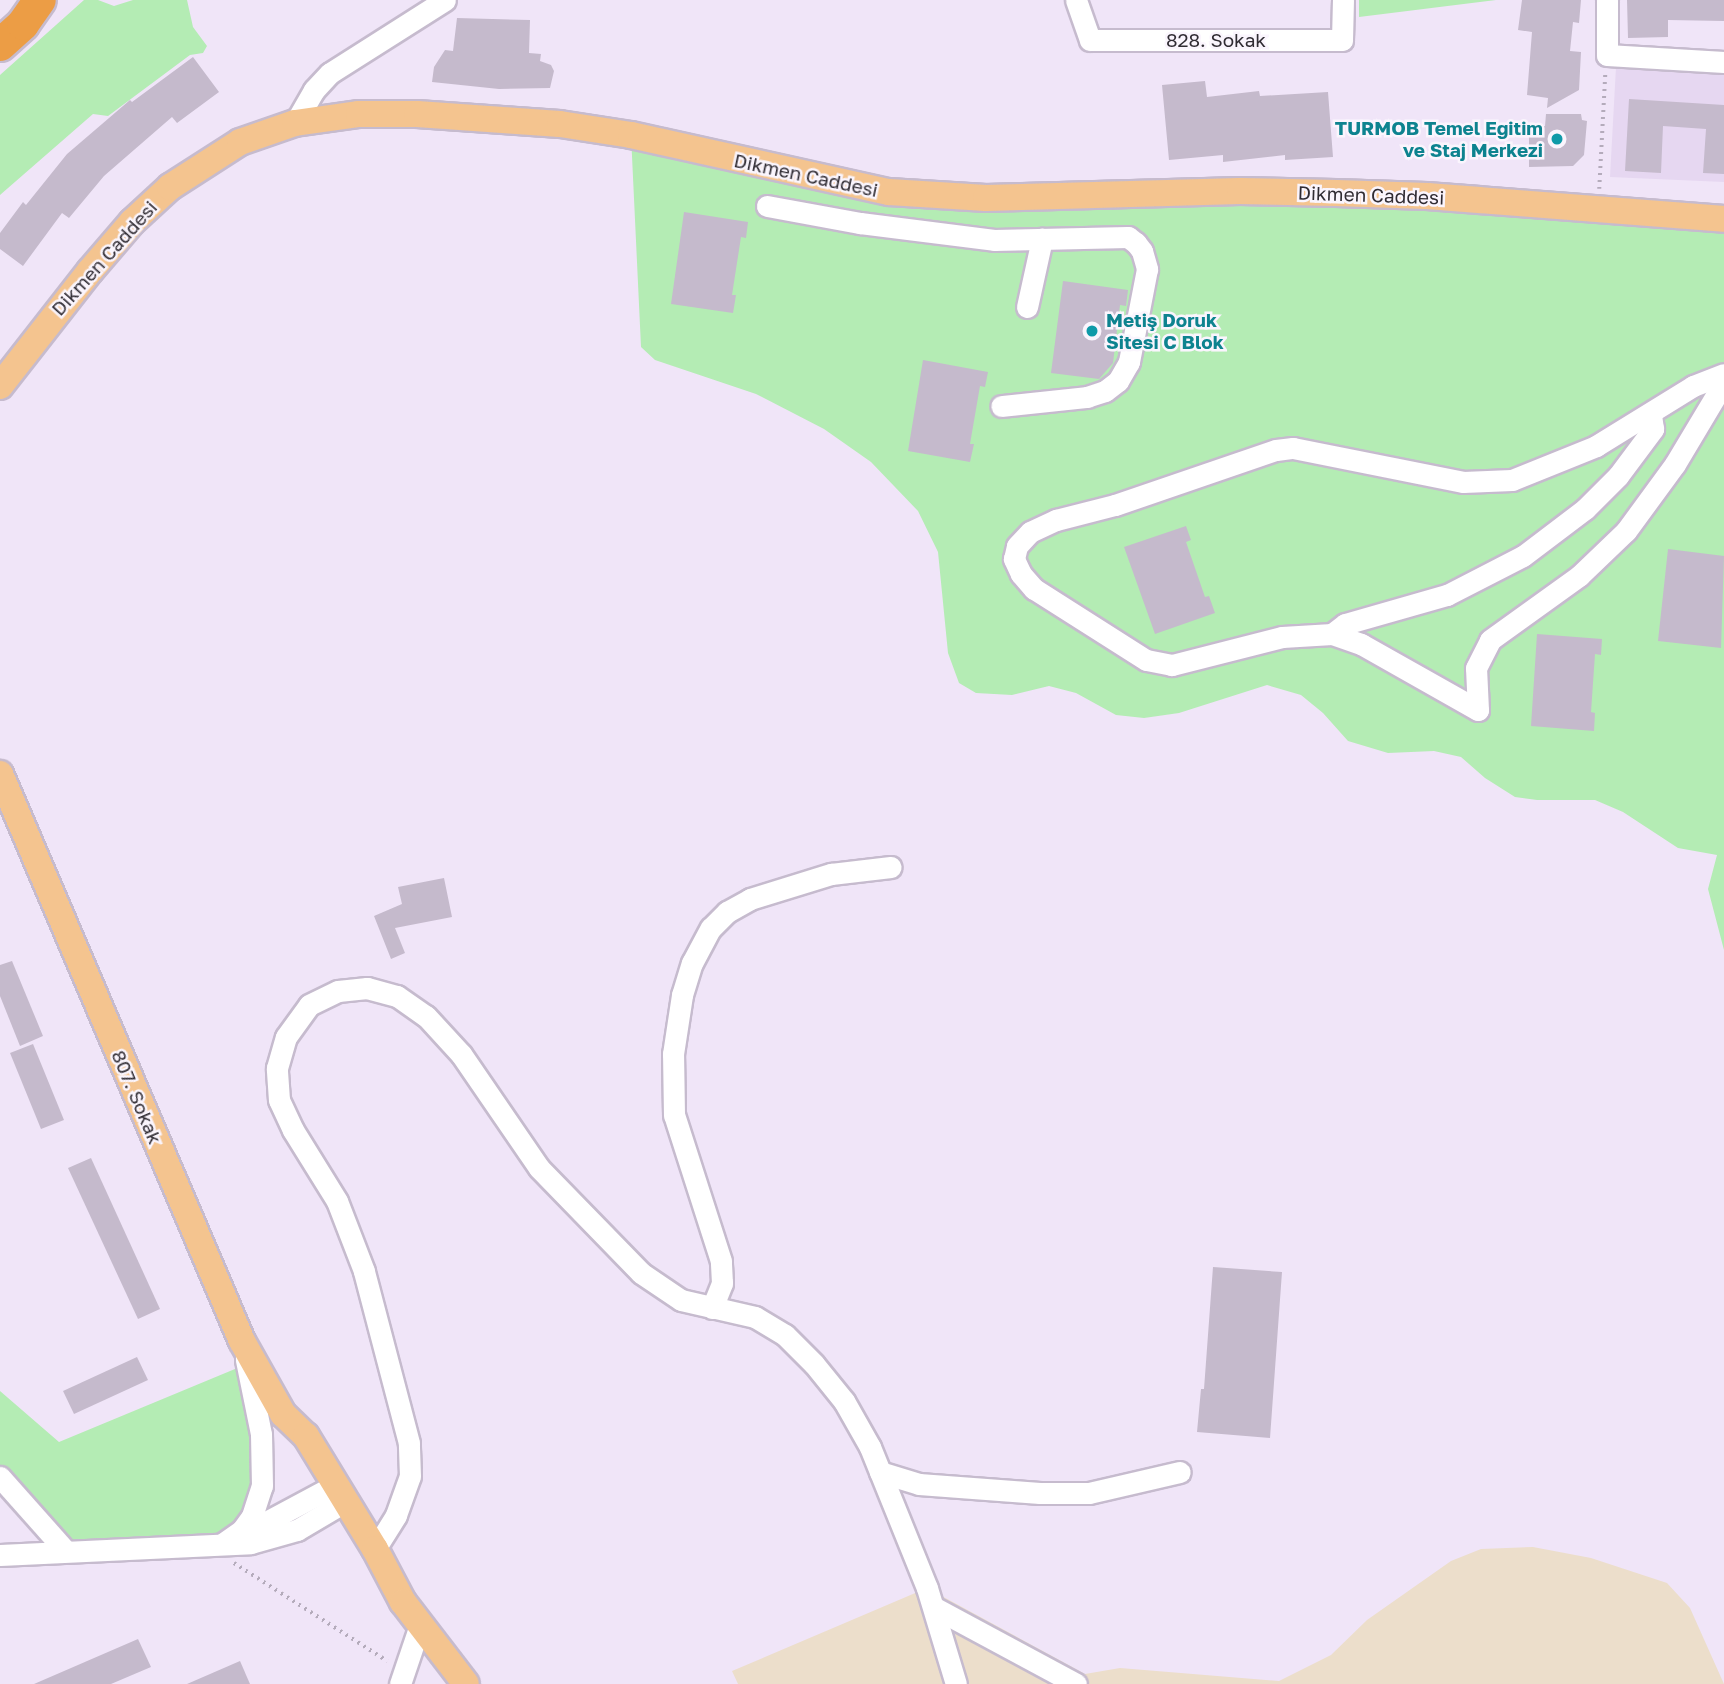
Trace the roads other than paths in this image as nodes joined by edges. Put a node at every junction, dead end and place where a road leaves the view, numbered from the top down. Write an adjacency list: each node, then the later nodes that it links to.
1 (23, 0): 7 (highway)
2 (40, 0): 8 (highway)
3 (445, 0): 10 (street)
4 (1076, 0): 5 (street, 828. Sokak)
5 (1343, 0)
6 (1607, 0): 9 (street)
7 (0, 19)
8 (0, 45)
9 (1724, 62)
10 (295, 123): 11 (main road, Dikmen Caddesi); 19 (main road, Dikmen Caddesi)
11 (862, 188): 13 (main road, Dikmen Caddesi); 14 (street)
12 (767, 206): 14 (street)
13 (1724, 219)
14 (860, 223): 15 (street)
15 (1042, 239): 16 (street); 20 (street)
16 (1027, 307)
17 (1724, 374): 21 (street)
18 (1724, 382): 22 (street)
19 (0, 386)
20 (1001, 406)
21 (1651, 414): 22 (street); 22 (street)
22 (1332, 634)
23 (0, 775): 26 (main road, 807. Sokak)
24 (891, 867): 25 (street)
25 (712, 1308): 27 (street); 33 (street)
26 (242, 1341): 30 (main road, 807. Sokak); 31 (street)
27 (880, 1472): 28 (street); 36 (street)
28 (1180, 1472)
29 (0, 1477): 32 (street)
30 (333, 1497): 31 (street); 33 (main road, 807. Sokak); 35 (main road, 807. Sokak)
31 (214, 1544): 32 (street)
32 (64, 1549): 34 (street)
33 (375, 1549): 35 (main road, 807. Sokak)
34 (0, 1555)
35 (390, 1580): 37 (main road, 807. Sokak)
36 (934, 1608): 40 (street); 41 (street)
37 (421, 1625): 38 (street); 39 (main road, 807. Sokak)
38 (402, 1678)
39 (466, 1684)
40 (956, 1684)
41 (1076, 1684)

